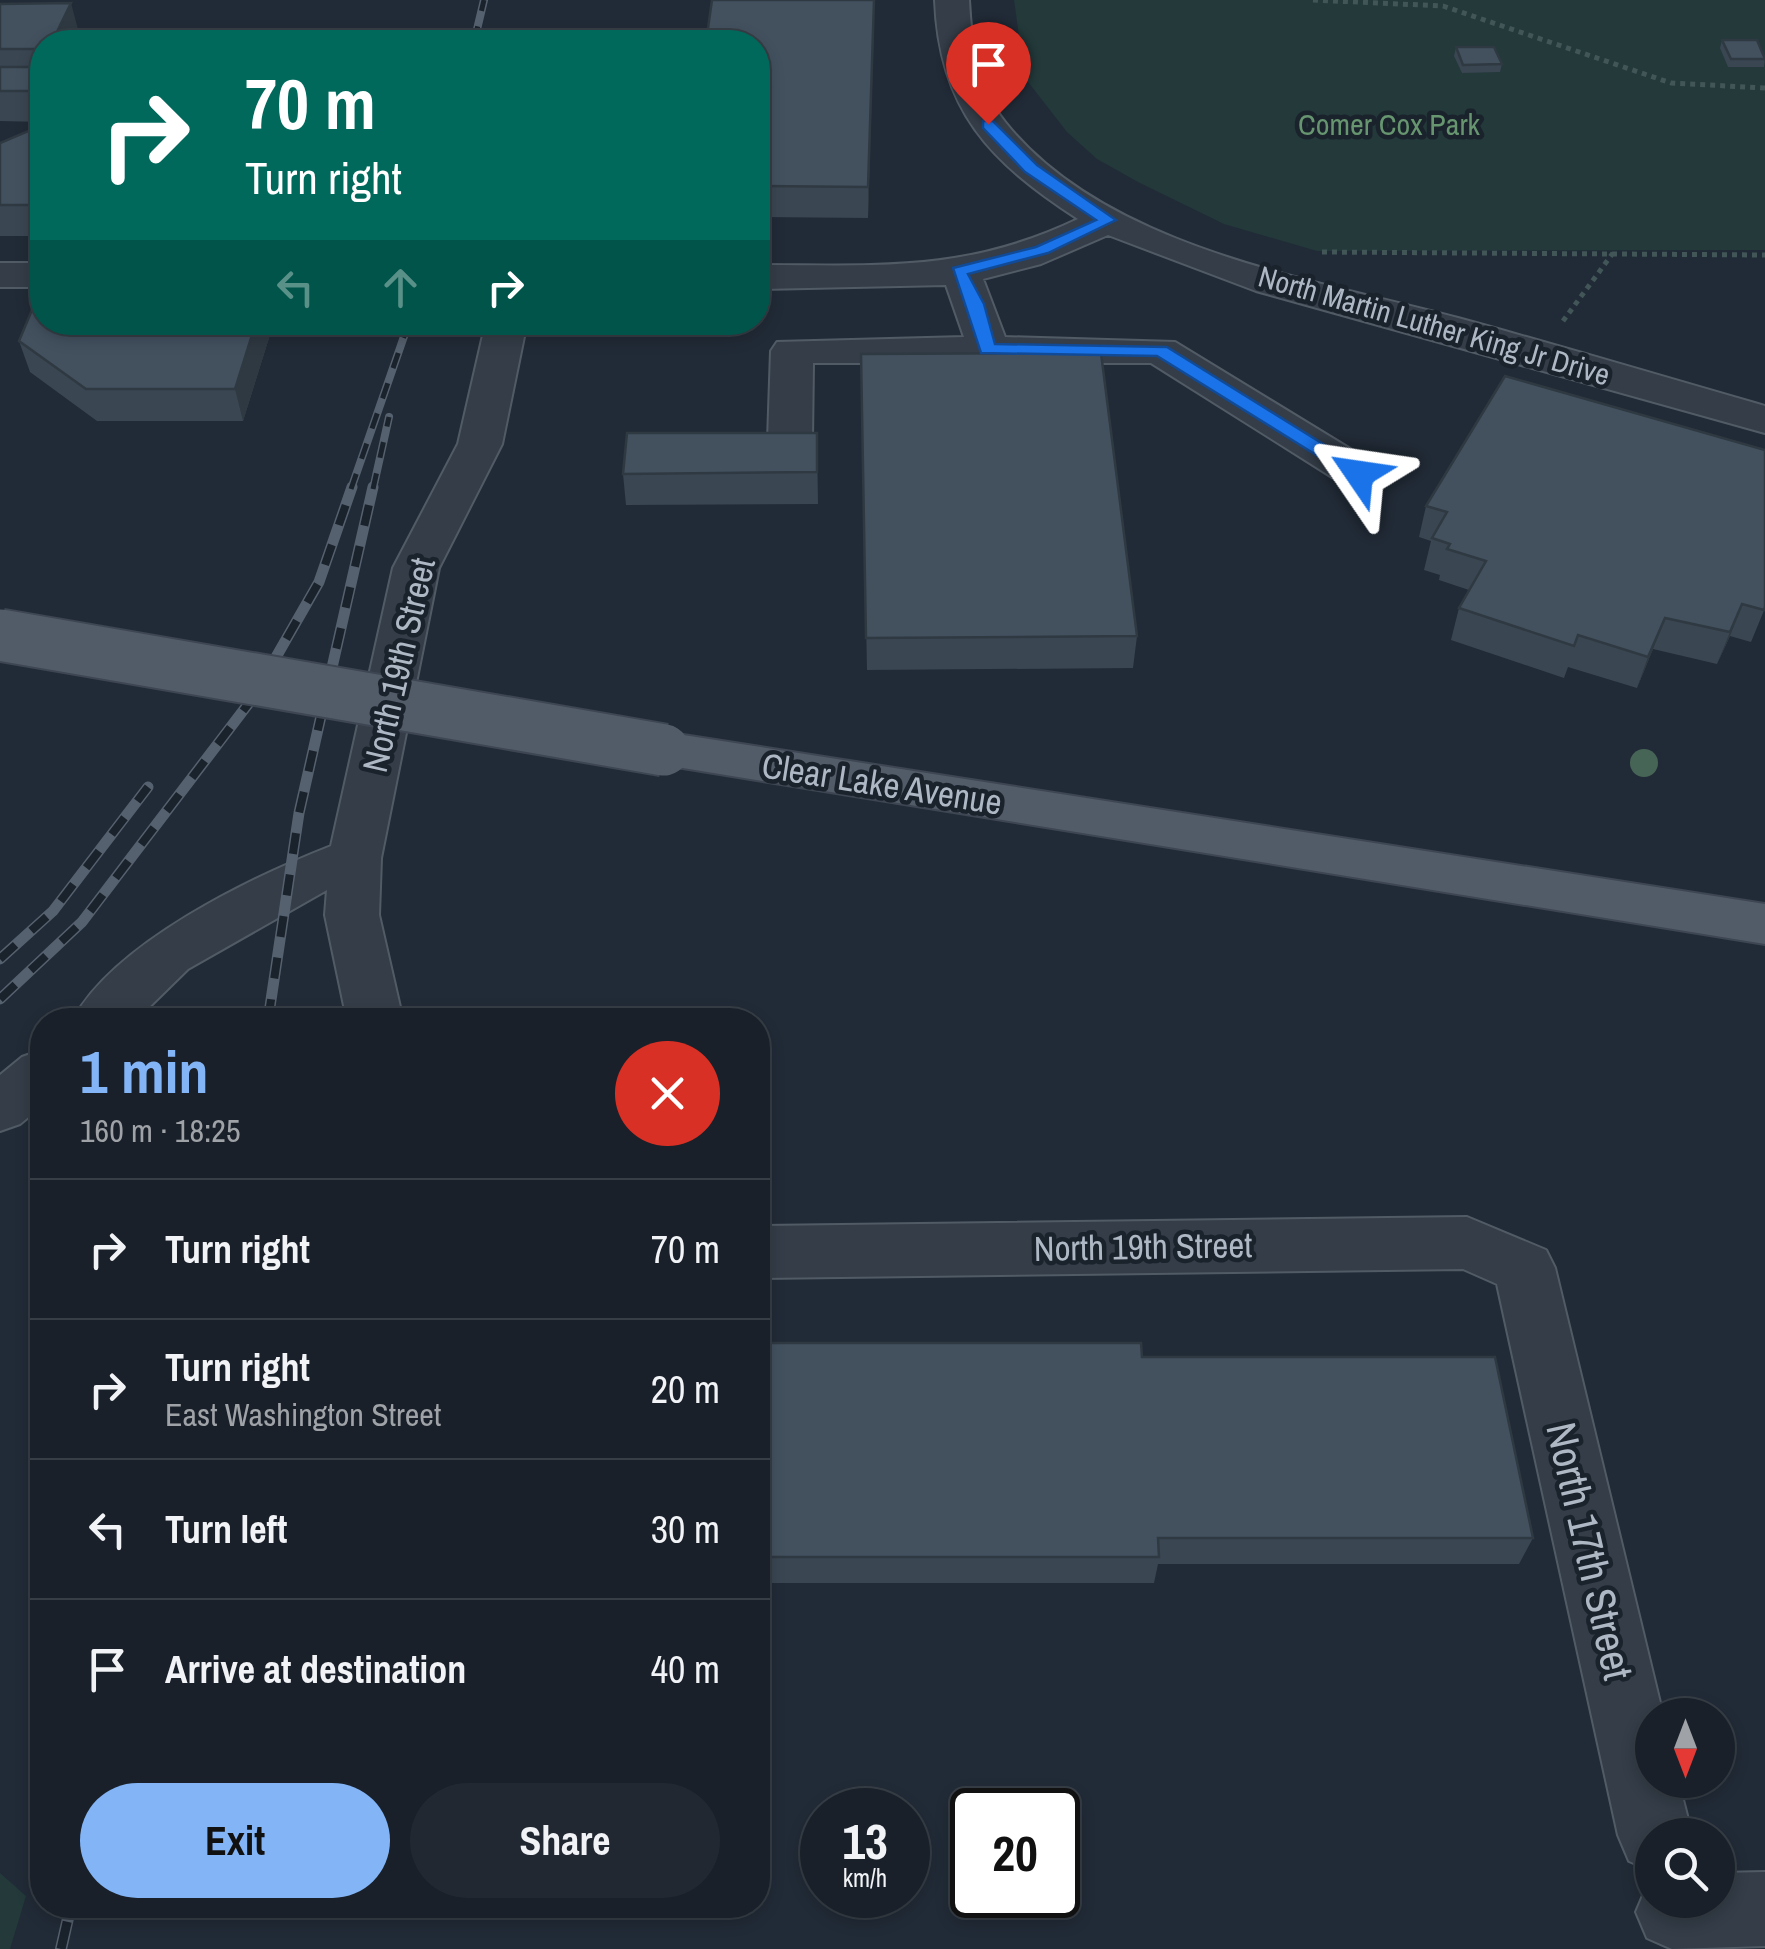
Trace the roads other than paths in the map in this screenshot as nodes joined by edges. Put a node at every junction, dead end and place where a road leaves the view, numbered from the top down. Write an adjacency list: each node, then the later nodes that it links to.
1 (952, 0): 2 (street, North Martin Luther King Jr Drive)
2 (1108, 220): 3 (street); 9 (street, North Martin Luther King Jr Drive)
3 (959, 272): 6 (street); 8 (street)
4 (30, 274): 5 (street)
5 (0, 275)
6 (770, 277)
7 (504, 335): 13 (street, North 19th Street)
8 (988, 349): 10 (street); 11 (street)
9 (1765, 420)
10 (790, 440)
11 (1359, 474)
12 (0, 635): 14 (main road, Clear Lake Avenue, bridge)
13 (355, 858): 15 (street); 16 (street, North 19th Street)
14 (1765, 924)
15 (114, 1008)
16 (372, 1008)
17 (30, 1083): 18 (street)
18 (0, 1108)
19 (770, 1252): 20 (street, North 19th Street)
20 (1524, 1268): 21 (street, North 17th Street)
21 (1652, 1818)
22 (1765, 1909): 23 (street)
23 (1675, 1920)

